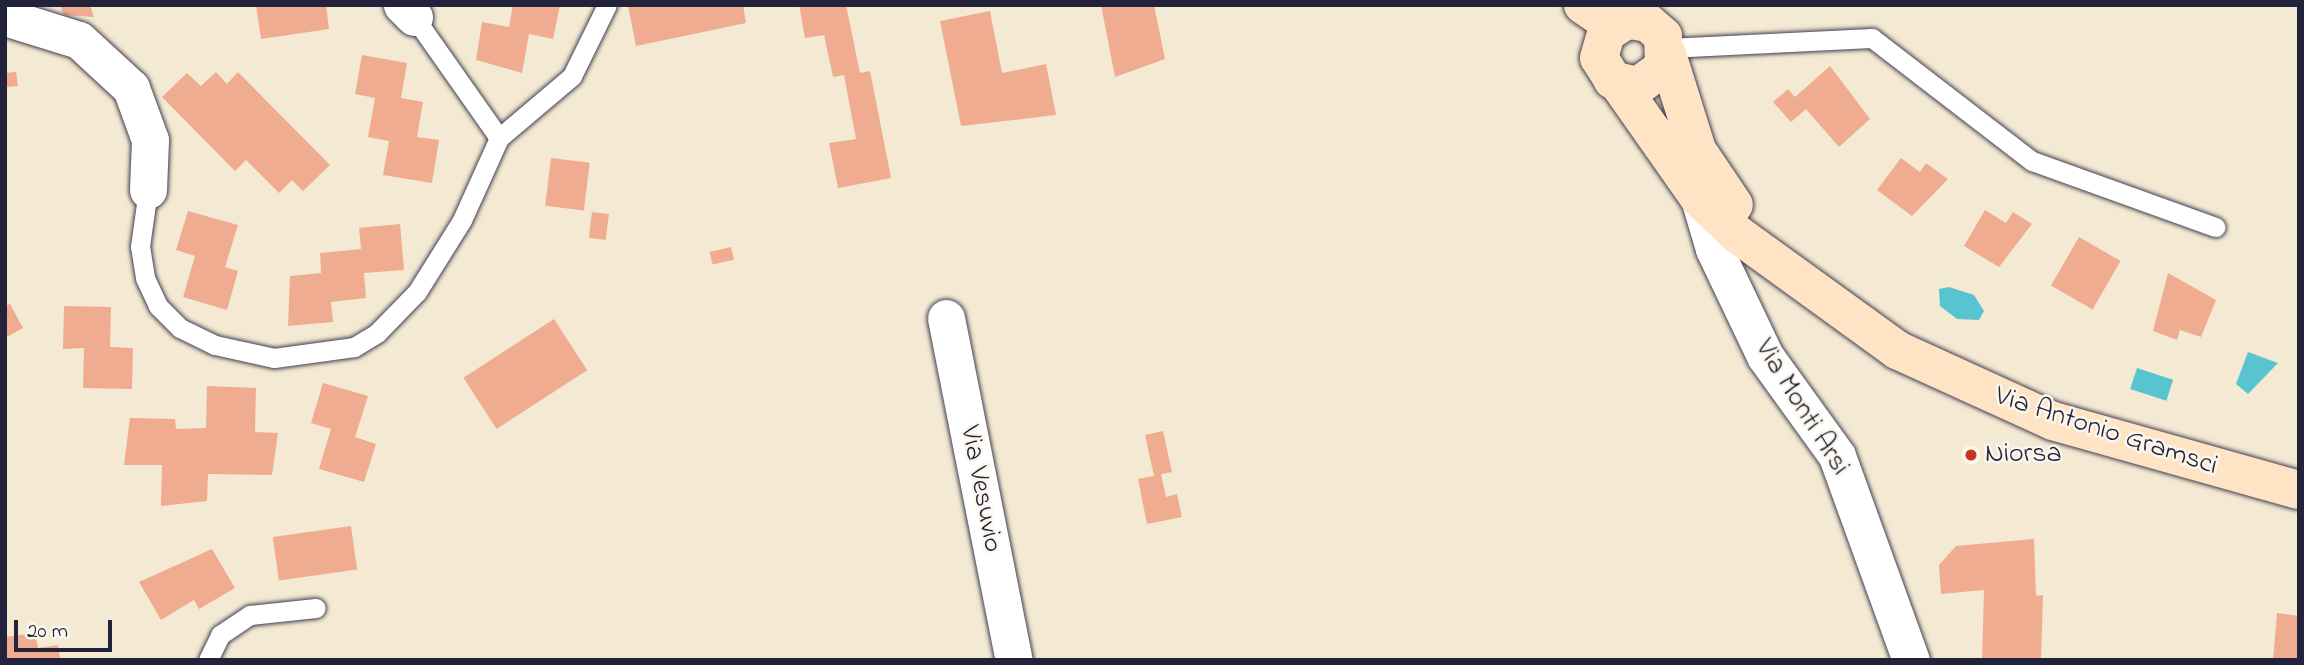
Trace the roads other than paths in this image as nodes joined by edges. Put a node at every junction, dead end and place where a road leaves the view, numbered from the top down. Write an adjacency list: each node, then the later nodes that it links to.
1 (607, 5): 9 (lane)
2 (1572, 5): 8 (main road)
3 (1583, 5): 6 (main road)
4 (408, 11): 9 (lane)
5 (5, 17): 10 (street)
6 (1628, 19): 7 (main road); 8 (main road)
7 (1667, 37): 8 (main road); 12 (lane); 13 (main road)
8 (1610, 74): 11 (main road)
9 (499, 138): 10 (lane)
10 (148, 190)
11 (1699, 198): 13 (main road); 19 (street, Via Monti Arsi)
12 (2216, 228)
13 (1779, 265): 15 (main road, Via Antonio Gramsci)
14 (946, 318): 18 (street, Via Vesuvio)
15 (2299, 491)
16 (316, 608): 17 (lane)
17 (208, 660)
18 (1014, 660)
19 (1911, 660)

